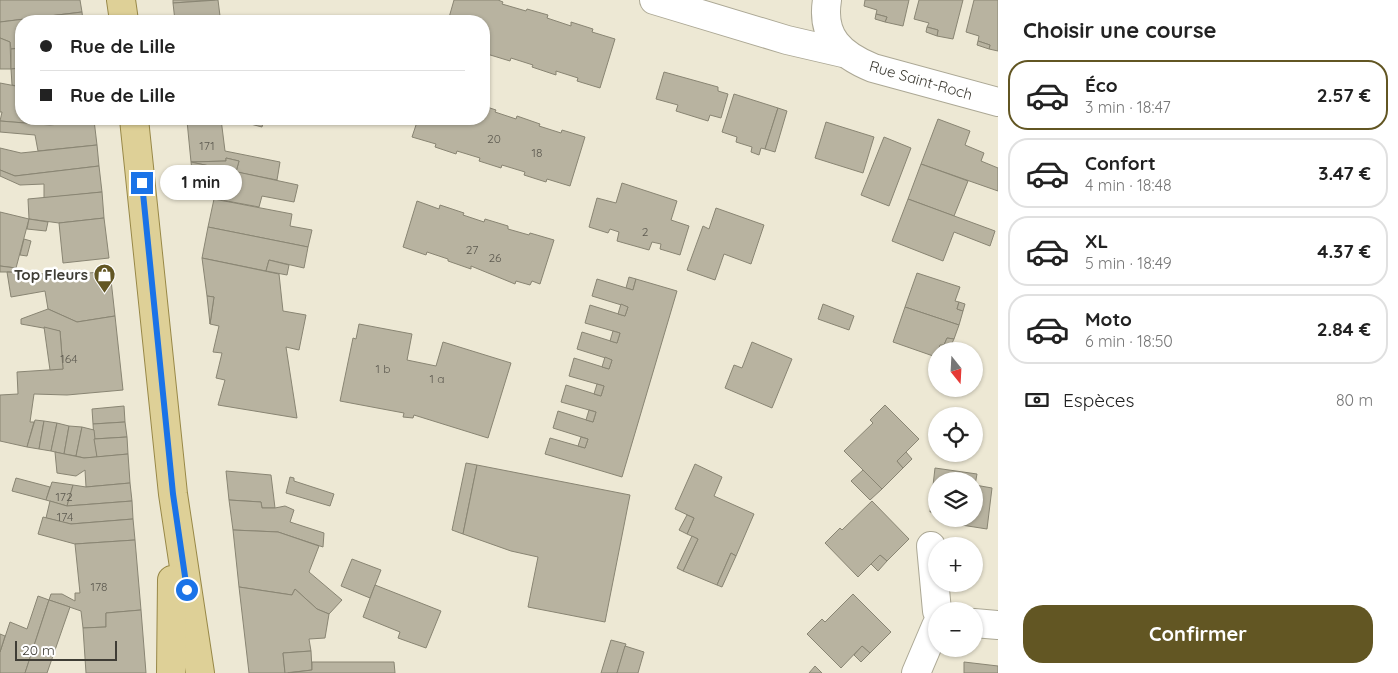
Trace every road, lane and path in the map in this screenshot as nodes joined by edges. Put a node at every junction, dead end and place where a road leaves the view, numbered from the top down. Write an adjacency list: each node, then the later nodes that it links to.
1 (121, 0): 4 (main road)
2 (654, 0): 5 (street)
3 (827, 0): 5 (street, Rue Saint-Roch)
4 (123, 15)
5 (843, 53): 6 (street, Rue Saint-Roch)
6 (998, 102)
7 (135, 125): 8 (main road)
8 (173, 494): 12 (main road); 13 (main road)
9 (983, 624): 10 (street)
10 (998, 625)
11 (928, 648): 14 (street)
12 (171, 673)
13 (200, 673)
14 (916, 673)

